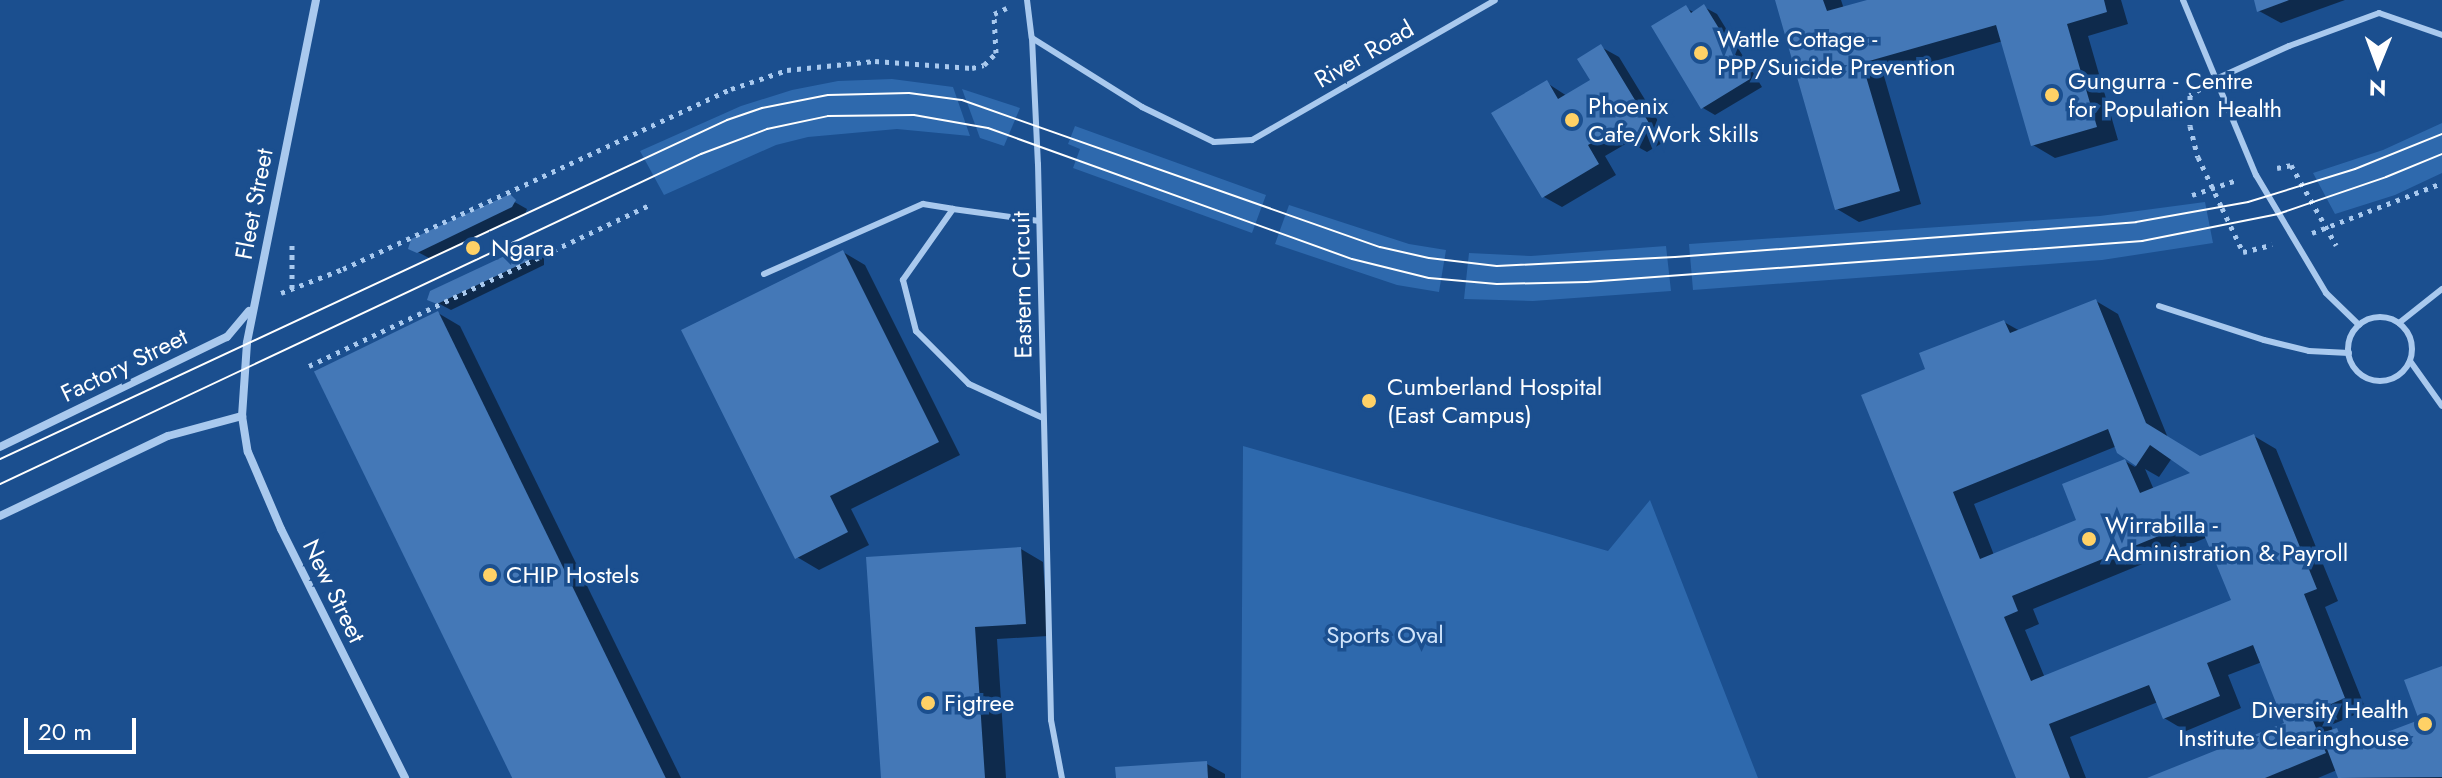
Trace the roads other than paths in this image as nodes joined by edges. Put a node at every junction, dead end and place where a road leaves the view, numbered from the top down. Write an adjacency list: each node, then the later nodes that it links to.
1 (316, 0): 12 (street, Fleet Street)
2 (1027, 0): 6 (lane, Eastern Circuit)
3 (1495, 0): 6 (lane, River Road)
4 (2183, 0): 7 (lane)
5 (2442, 35): 7 (lane)
6 (1032, 38): 9 (lane, Eastern Circuit)
7 (2216, 79): 15 (lane)
8 (953, 209): 9 (lane); 10 (lane); 20 (lane)
9 (1039, 221): 20 (lane, Eastern Circuit)
10 (764, 274)
11 (2442, 289): 14 (lane)
12 (254, 303): 19 (street, Fleet Street); 21 (street, Factory Street)
13 (2159, 306): 16 (lane)
14 (2399, 323): 15 (lane); 17 (lane)
15 (2359, 325): 16 (lane)
16 (2349, 353): 17 (lane)
17 (2410, 361): 18 (lane)
18 (2442, 406)
19 (242, 416): 22 (street); 23 (street, New Street)
20 (1043, 418): 24 (lane, Eastern Circuit)
21 (0, 447)
22 (0, 516)
23 (405, 778)
24 (1062, 778)

